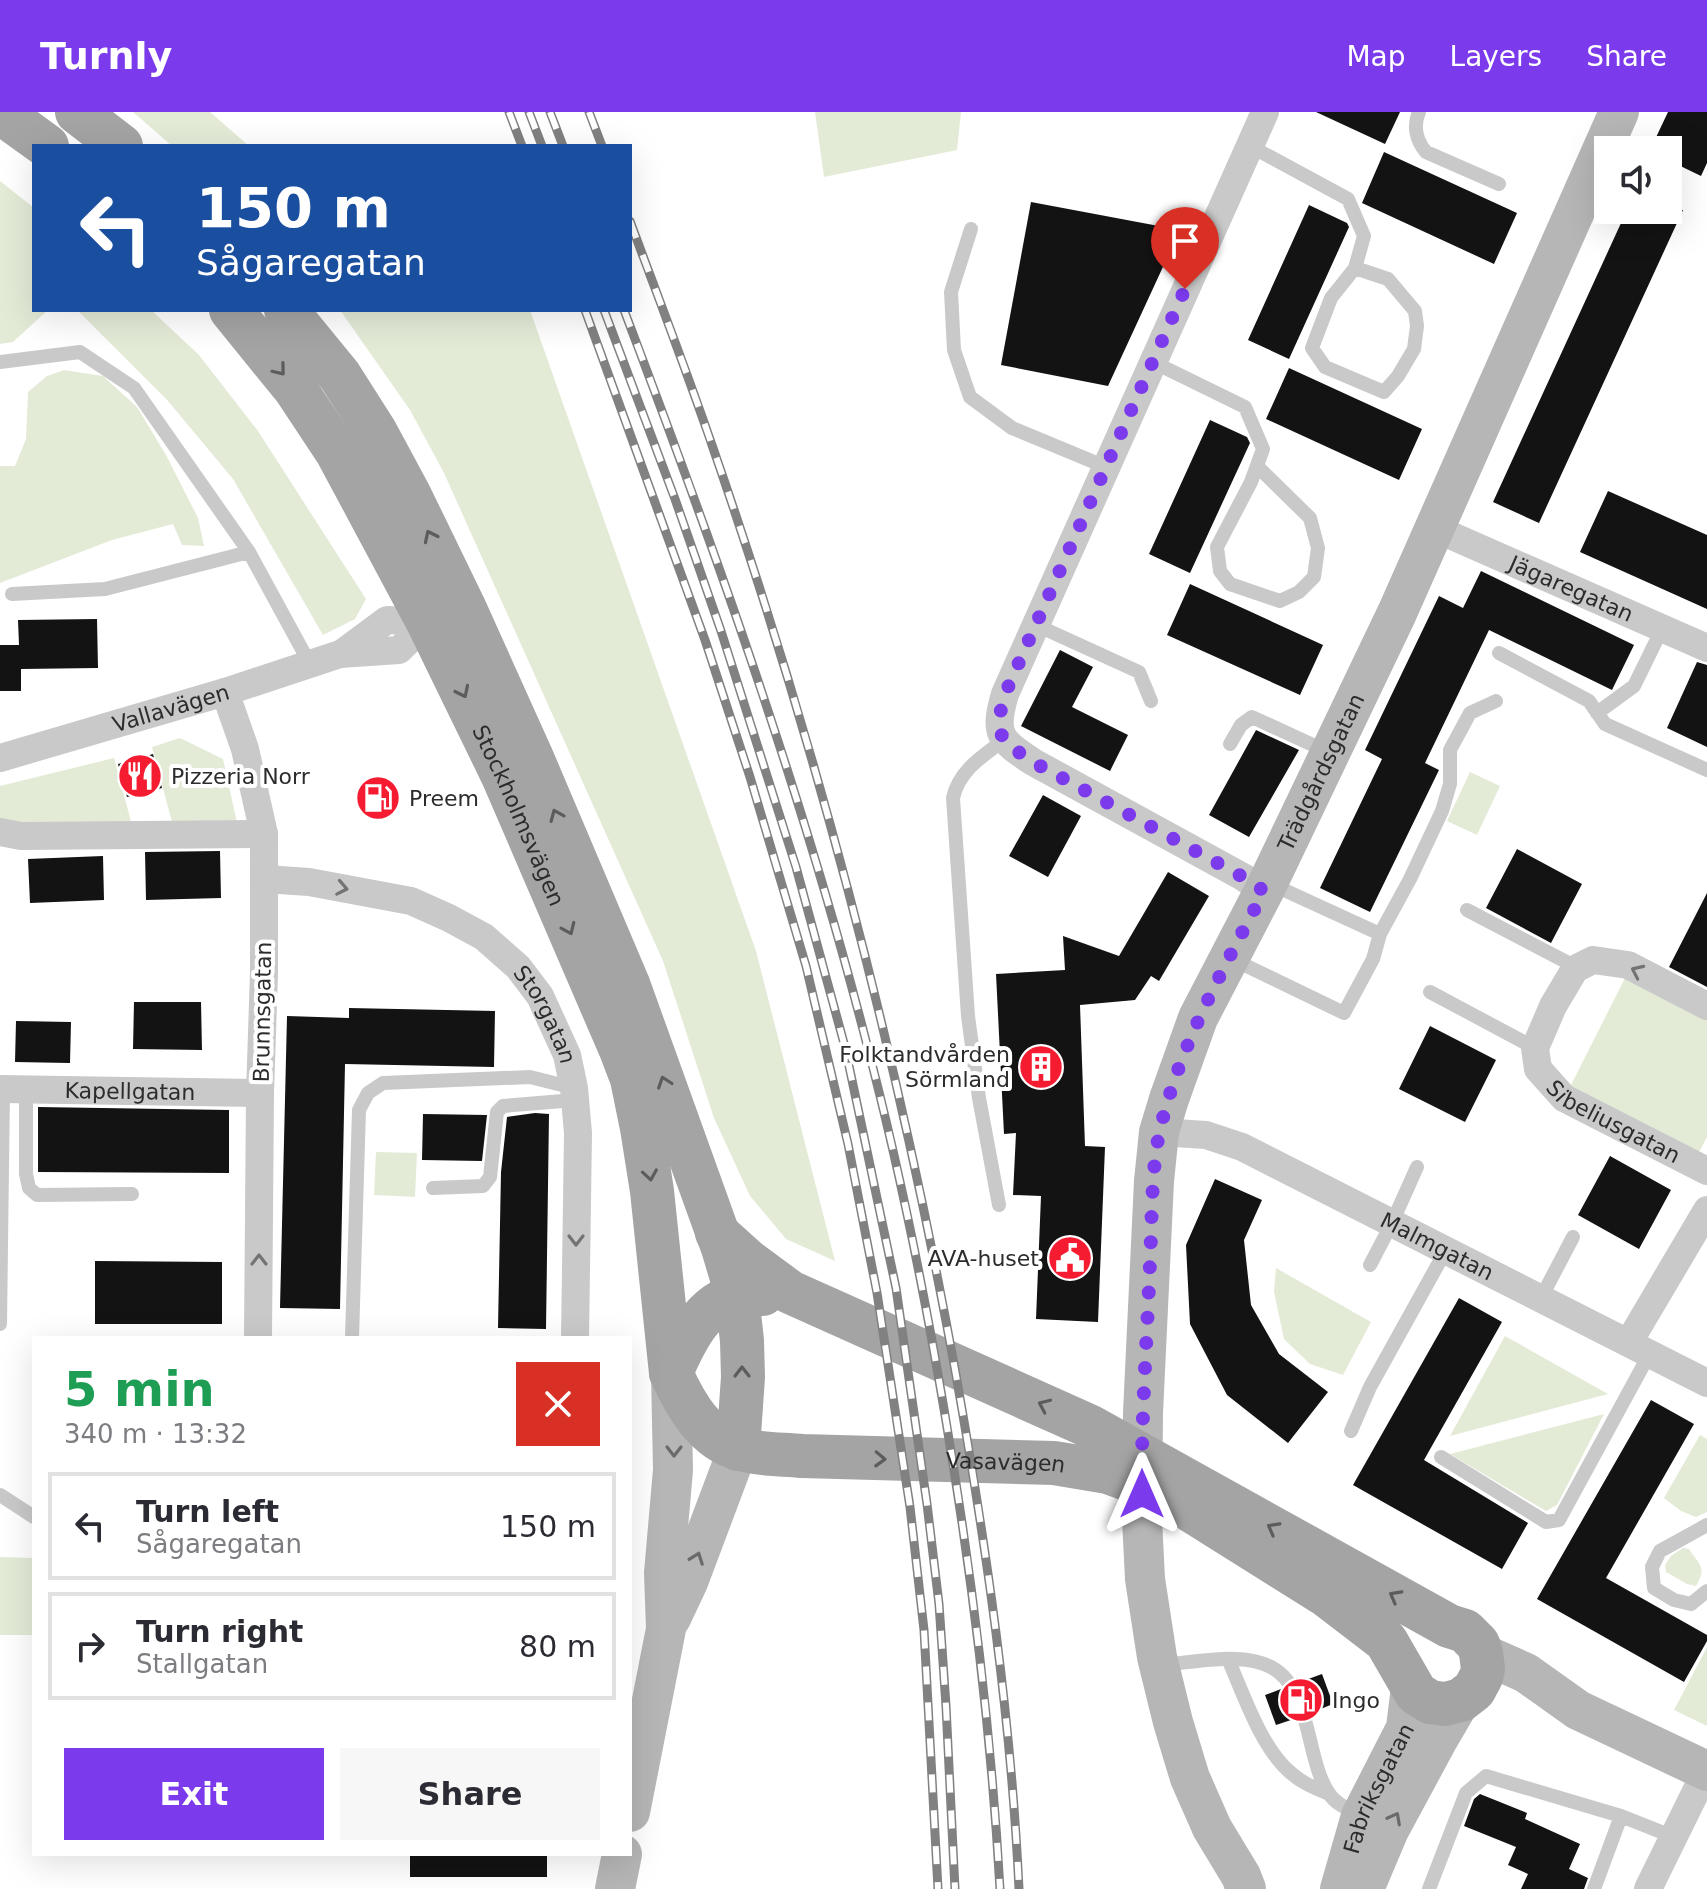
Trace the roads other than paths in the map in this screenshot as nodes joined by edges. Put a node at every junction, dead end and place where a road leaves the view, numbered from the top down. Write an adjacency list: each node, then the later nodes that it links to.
1 (0, 112): 6 (main road)
2 (77, 112): 7 (main road)
3 (1265, 112): 8 (street)
4 (1419, 112): 9 (lane)
5 (1619, 112): 18 (street, Trädgårdsgatan)
6 (44, 144)
7 (118, 144)
8 (1250, 146): 11 (lane); 15 (street)
9 (1499, 184)
10 (971, 229): 17 (lane)
11 (1355, 268): 11 (lane)
12 (233, 312): 21 (main road, Stockholmsvägen, one-way to 21)
13 (288, 312): 21 (main road, Stockholmsvägen, one-way to 13)
14 (0, 362): 19 (lane)
15 (1153, 362): 16 (lane); 17 (street)
16 (1257, 466): 16 (lane)
17 (1106, 467): 22 (street)
18 (1434, 528): 23 (street, Jägaregatan); 33 (street, Trädgårdsgatan)
19 (249, 552): 20 (lane); 26 (lane)
20 (12, 594)
21 (446, 614): 26 (street, Vallavägen); 58 (main road, Stockholmsvägen, one-way to 21); 70 (main road, Stockholmsvägen, one-way to 70)
22 (1036, 625): 28 (lane); 31 (street)
23 (1663, 627): 24 (street, Jägaregatan); 30 (lane)
24 (1707, 648)
25 (1499, 653): 30 (lane)
26 (310, 664): 27 (street, Vallavägen)
27 (225, 692): 34 (street, Vallavägen); 37 (street, Brunnsgatan)
28 (1151, 701)
29 (1496, 701): 41 (lane)
30 (1597, 713): 35 (lane)
31 (1004, 740): 39 (street); 55 (lane)
32 (1230, 744): 33 (lane)
33 (1330, 753): 39 (street, Trädgårdsgatan)
34 (0, 758)
35 (1707, 770)
36 (0, 832): 37 (street)
37 (264, 834): 38 (street, Brunnsgatan)
38 (265, 879): 48 (street, Brunnsgatan); 49 (street, Storgatan, one-way to 49)
39 (1266, 887): 41 (lane); 42 (street, Trädgårdsgatan)
40 (1467, 910): 43 (lane)
41 (1380, 934): 42 (lane)
42 (1229, 958): 50 (street, Trädgårdsgatan)
43 (1578, 968): 45 (street, one-way to 43); 46 (street, Sibeliusgatan)
44 (1430, 992): 46 (lane)
45 (1707, 1006)
46 (1535, 1048): 52 (street, Sibeliusgatan)
47 (10, 1090): 48 (street, Kapellgatan); 54 (lane); 65 (lane)
48 (260, 1093): 66 (street, Brunnsgatan, one-way to 48)
49 (574, 1094): 53 (lane); 67 (lane); 68 (street, Storgatan, one-way to 68)
50 (1159, 1132): 57 (street, Malmgatan); 82 (street, Trädgårdsgatan)
51 (1417, 1167): 57 (lane)
52 (1707, 1171)
53 (433, 1188)
54 (132, 1194)
55 (999, 1205)
56 (1707, 1210): 69 (street)
57 (1392, 1223): 60 (street, Malmgatan); 61 (lane)
58 (717, 1233): 62 (main road, Vasavägen); 63 (main road, Stockholmsvägen)
59 (1573, 1237): 64 (lane)
60 (1446, 1250): 64 (street, Malmgatan); 72 (lane)
61 (1370, 1265)
62 (790, 1292): 63 (main road); 78 (main road, Vasavägen, one-way to 62)
63 (737, 1295): 70 (main road); 73 (main road, Stockholmsvägen, one-way to 63)
64 (1541, 1298): 69 (street, Malmgatan)
65 (0, 1324)
66 (258, 1336)
67 (352, 1336)
68 (575, 1336)
69 (1639, 1348): 71 (street, Malmgatan); 74 (lane)
70 (671, 1373): 73 (main road, Vasavägen); 80 (street, one-way to 80)
71 (1707, 1383)
72 (1351, 1431)
73 (738, 1449): 78 (main road, Vasavägen, one-way to 78); 80 (street, one-way to 73)
74 (1441, 1457)
75 (0, 1495): 76 (lane)
76 (32, 1516)
77 (1707, 1525): 79 (lane)
78 (1334, 1581): 83 (main road, Vasavägen, one-way to 78); 84 (main road, Vasavägen)
79 (1707, 1591)
80 (666, 1629): 85 (street)
81 (1228, 1659): 82 (lane); 88 (lane); 88 (lane)
82 (1159, 1665): 92 (street, Trädgårdsgatan)
83 (1466, 1667): 84 (main road, Vasavägen); 84 (main road, Vasavägen); 86 (street, Vasavägen); 95 (street, Fabriksgatan, one-way to 83)
84 (1408, 1680): 88 (street, Fabriksgatan)
85 (635, 1762): 87 (street)
86 (1707, 1771): 90 (street)
87 (632, 1792)
88 (1345, 1805): 95 (street, Fabriksgatan)
89 (1621, 1816): 90 (lane); 96 (lane); 97 (lane)
90 (1674, 1837): 98 (street)
91 (622, 1856): 93 (street)
92 (1243, 1883): 94 (street, Trädgårdsgatan)
93 (615, 1889)
94 (1278, 1889)
95 (1359, 1889)
96 (1429, 1889)
97 (1594, 1889)
98 (1648, 1889)

